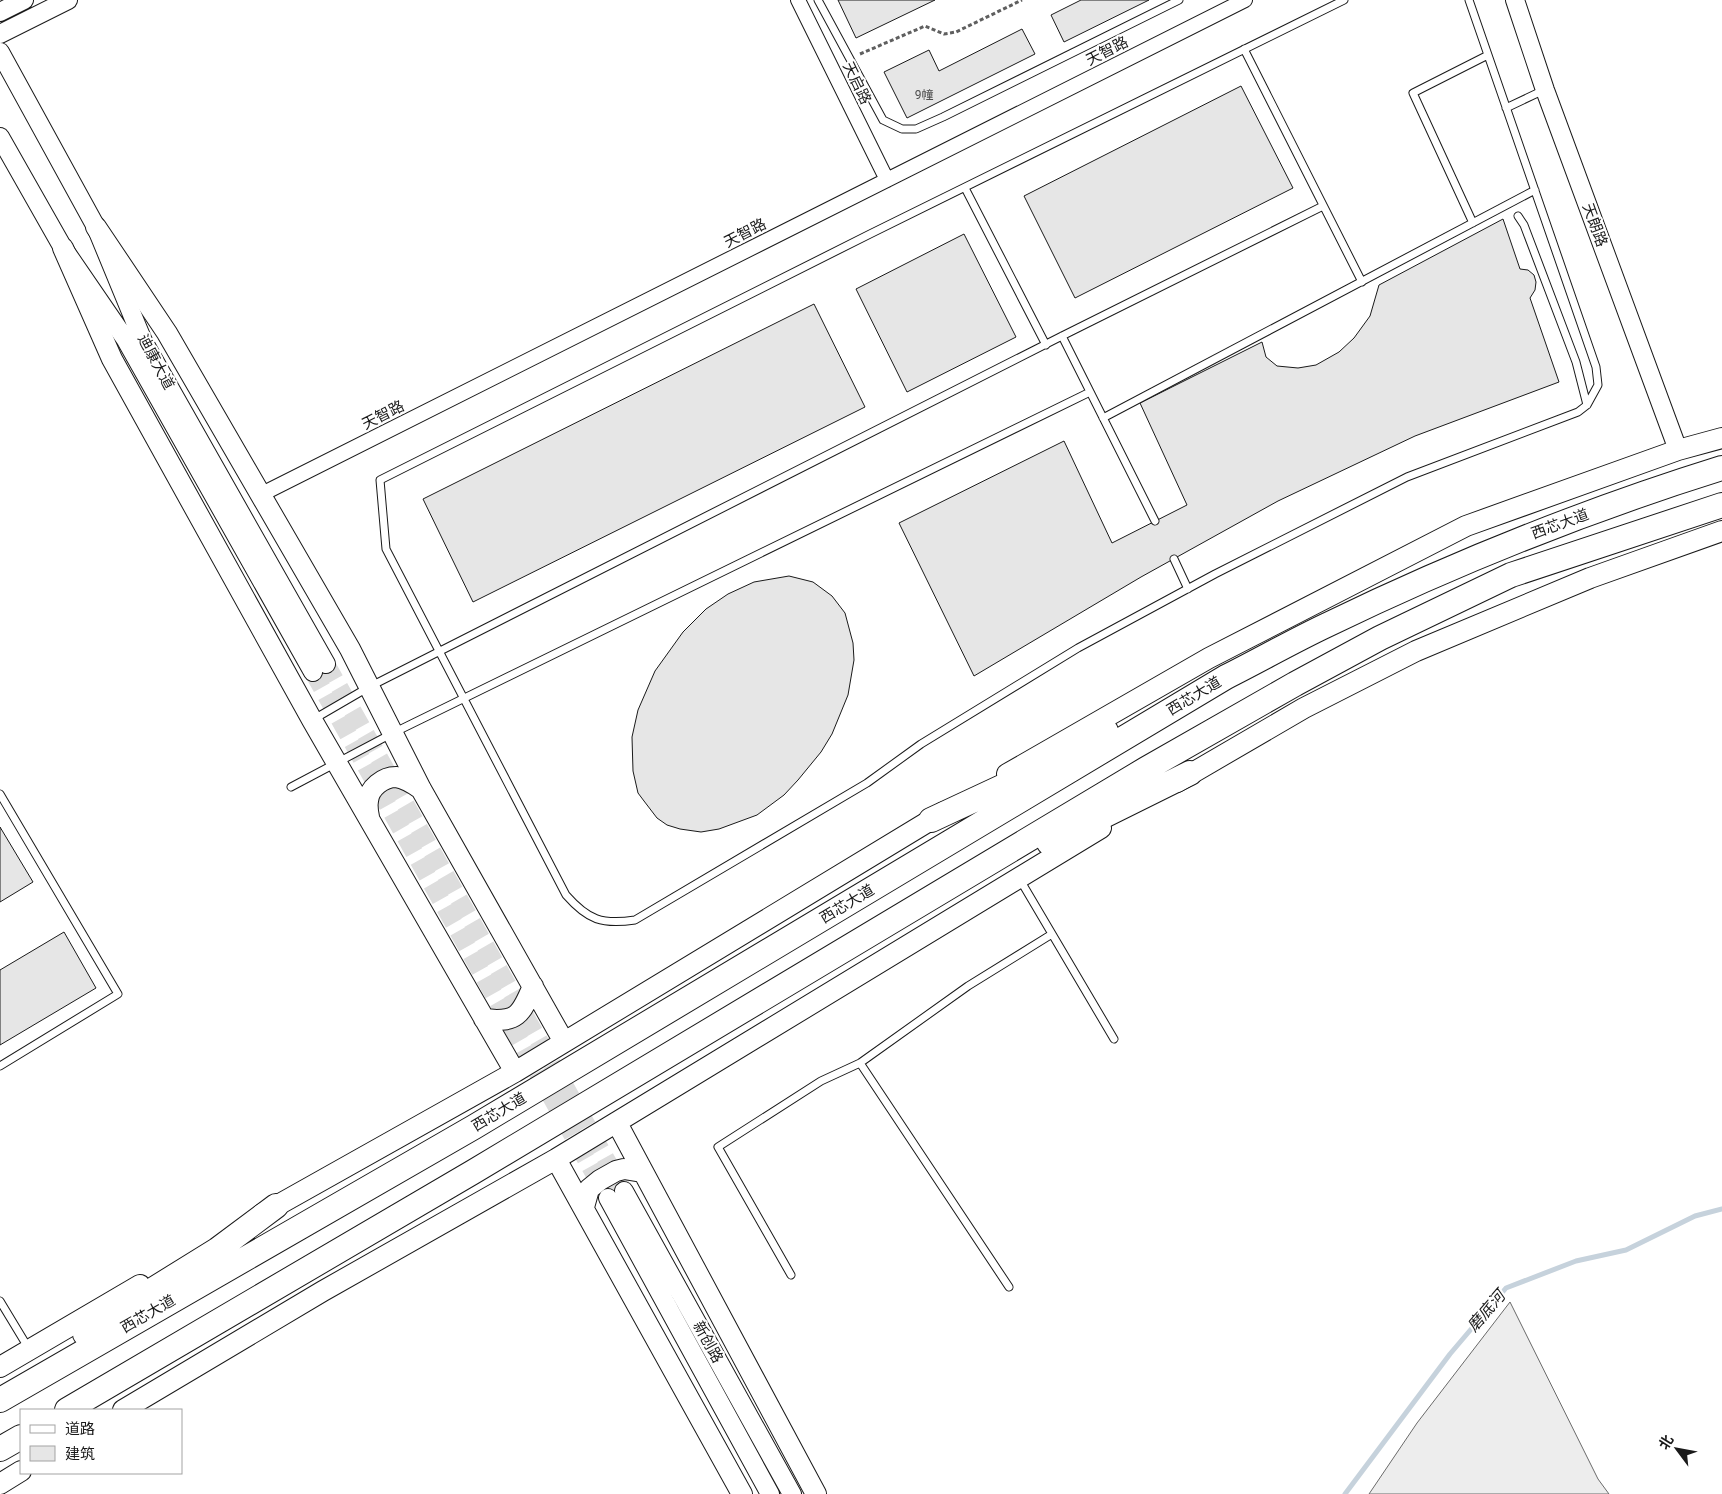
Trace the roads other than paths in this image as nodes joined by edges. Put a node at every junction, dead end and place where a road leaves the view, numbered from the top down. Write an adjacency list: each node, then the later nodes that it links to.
1 (24, 0): 10 (street)
2 (68, 0): 11 (street)
3 (798, 0): 18 (street, 天启路)
4 (818, 0): 5 (lane)
5 (1180, 0)
6 (1344, 0): 12 (lane)
7 (1469, 0): 14 (lane)
8 (1515, 0): 15 (street, 天朗路)
9 (1242, 1): 18 (street, 天智路)
10 (0, 12)
11 (0, 34)
12 (1244, 49): 19 (lane); 21 (lane)
13 (0, 52): 24 (street, 迪康大道)
14 (1488, 55): 16 (lane); 23 (lane)
15 (1545, 90): 16 (lane); 33 (street, 天朗路)
16 (1506, 108): 20 (lane)
17 (0, 136): 25 (street, 迪康大道)
18 (887, 180): 35 (street, 天智路)
19 (965, 188): 28 (lane); 41 (lane)
20 (1535, 190): 23 (lane); 30 (lane)
21 (1323, 206): 26 (lane); 27 (lane)
22 (1518, 216): 30 (lane)
23 (1474, 223): 26 (lane)
24 (96, 227): 25 (street, 迪康大道); 35 (main road)
25 (63, 248): 45 (main road)
26 (1362, 282): 31 (lane)
27 (1062, 336): 28 (lane); 29 (lane)
28 (1046, 345): 41 (lane)
29 (1090, 392): 31 (lane); 44 (lane)
30 (1587, 404): 40 (lane)
31 (1103, 418): 37 (lane)
32 (1722, 438): 33 (main road, 西芯大道)
33 (1678, 450): 53 (main road, 西芯大道)
34 (1722, 468): 42 (highway, 西芯大道)
35 (260, 495): 43 (main road)
36 (1722, 505): 55 (highway)
37 (1155, 522)
38 (1722, 531): 48 (main road)
39 (1174, 559): 40 (lane)
40 (1188, 588): 44 (lane)
41 (439, 652): 43 (lane); 44 (lane)
42 (1226, 677): 53 (highway); 77 (highway, 西芯大道)
43 (369, 687): 45 (lane); 46 (main road)
44 (463, 698): 46 (lane)
45 (312, 720): 47 (main road)
46 (392, 733): 47 (lane); 50 (main road)
47 (337, 762): 49 (lane); 52 (main road)
48 (1190, 773): 54 (main road); 55 (highway)
49 (291, 787)
50 (421, 789): 52 (main road); 57 (main road)
51 (0, 794): 62 (lane)
52 (369, 817): 58 (main road)
53 (931, 820): 60 (main road, 西芯大道)
54 (1019, 878): 56 (lane); 64 (main road)
55 (884, 925): 78 (highway)
56 (1052, 934): 59 (lane); 61 (lane)
57 (533, 986): 58 (main road); 60 (main road)
58 (484, 1019): 63 (main road)
59 (1114, 1039)
60 (564, 1042): 63 (main road, 西芯大道)
61 (860, 1063): 71 (lane); 72 (lane)
62 (0, 1066)
63 (515, 1072): 69 (main road, 西芯大道)
64 (616, 1123): 65 (main road); 66 (main road)
65 (556, 1159): 70 (main road); 79 (main road)
66 (642, 1172): 70 (main road); 87 (main road)
67 (624, 1191): 86 (street, 新创路)
68 (608, 1198): 85 (street, 新创路)
69 (276, 1206): 74 (main road, 西芯大道); 76 (highway)
70 (584, 1206): 84 (main road)
71 (791, 1276)
72 (1009, 1286)
73 (0, 1301): 74 (lane)
74 (30, 1350): 75 (main road, 西芯大道)
75 (0, 1367)
76 (0, 1384)
77 (0, 1400)
78 (69, 1409)
79 (125, 1409)
80 (20, 1438): 81 (highway)
81 (0, 1450)
82 (20, 1472): 83 (main road)
83 (0, 1484)
84 (742, 1494)
85 (770, 1494)
86 (792, 1494)
87 (816, 1494)

